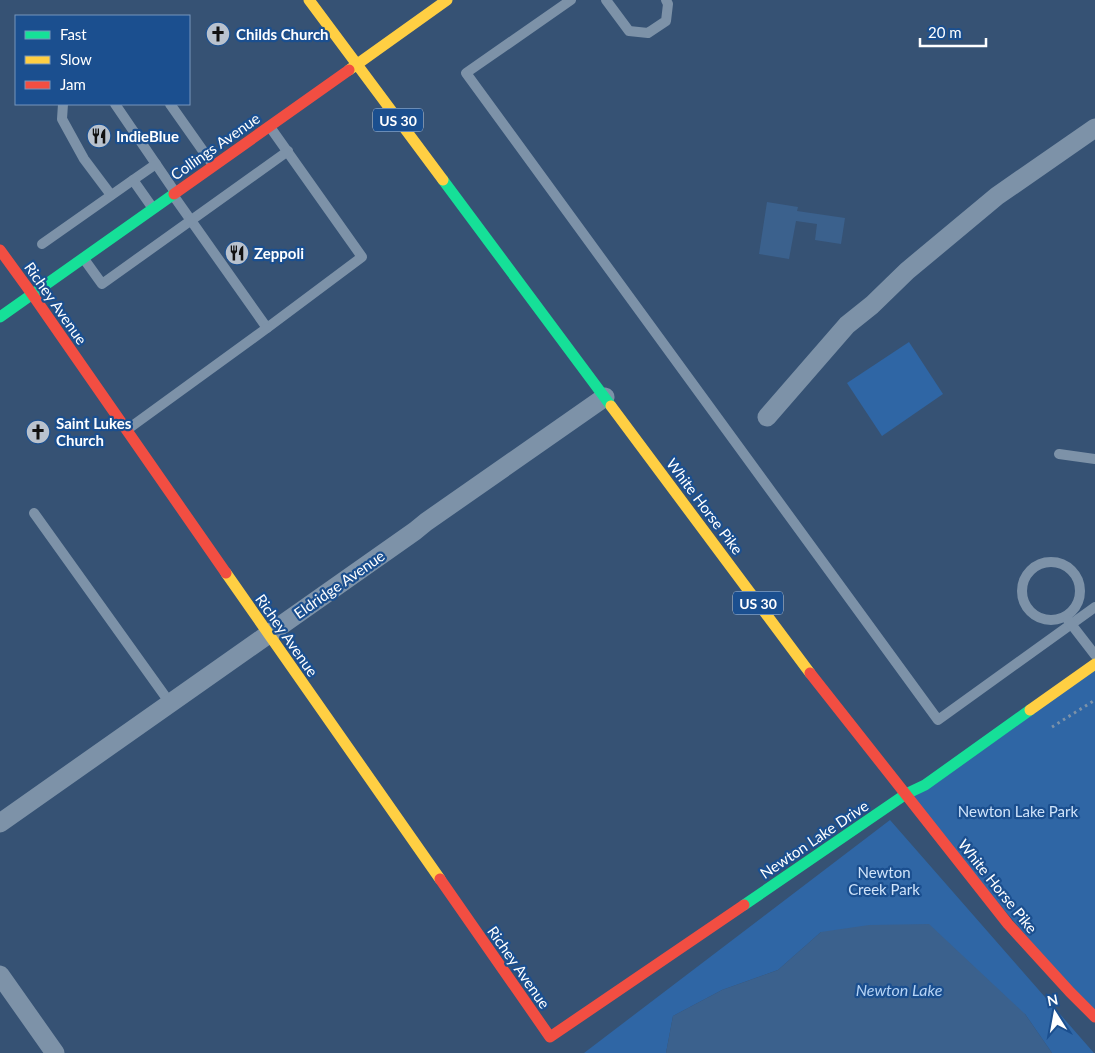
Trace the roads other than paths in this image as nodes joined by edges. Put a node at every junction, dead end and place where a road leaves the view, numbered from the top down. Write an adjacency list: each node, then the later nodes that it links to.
1 (309, 0): 6 (main road, White Horse Pike / US 30)
2 (447, 0): 6 (main road, Collings Avenue)
3 (571, 0): 33 (lane)
4 (606, 0): 5 (lane)
5 (666, 0)
6 (356, 65): 10 (main road, Collings Avenue); 26 (main road, White Horse Pike / US 30)
7 (63, 105): 17 (lane)
8 (116, 105): 13 (lane)
9 (171, 105): 14 (lane)
10 (270, 126): 12 (lane); 14 (main road, Collings Avenue)
11 (1095, 128): 27 (street)
12 (288, 151): 19 (lane); 25 (lane)
13 (156, 164): 15 (lane); 16 (lane)
14 (213, 166): 16 (main road, Collings Avenue)
15 (133, 180): 17 (lane); 18 (lane)
16 (174, 193): 18 (main road, Collings Avenue); 19 (lane)
17 (111, 195): 20 (lane)
18 (153, 208): 22 (main road, Collings Avenue)
19 (191, 220): 22 (lane); 25 (lane)
20 (42, 244)
21 (0, 250): 23 (main road, Richey Avenue)
22 (83, 258): 23 (main road, Collings Avenue)
23 (32, 294): 24 (main road, Collings Avenue); 28 (main road, Richey Avenue)
24 (0, 317)
25 (267, 328): 28 (lane)
26 (605, 397): 34 (street, Eldridge Avenue); 38 (main road, White Horse Pike / US 30)
27 (767, 417)
28 (127, 430): 34 (main road, Richey Avenue)
29 (1059, 454): 30 (lane)
30 (1095, 459)
31 (34, 513): 37 (lane)
32 (1095, 607): 33 (lane)
33 (1068, 620): 33 (lane); 35 (lane)
34 (268, 634): 37 (street, Eldridge Avenue); 42 (main road, Richey Avenue)
35 (1095, 655)
36 (1095, 664): 38 (main road, Newton Lake Drive)
37 (170, 703): 39 (street, Eldridge Avenue)
38 (906, 794): 41 (main road, White Horse Pike / US 30); 42 (main road, Newton Lake Drive)
39 (0, 823)
40 (0, 975): 43 (street)
41 (1095, 1017)
42 (550, 1038)
43 (55, 1053)

